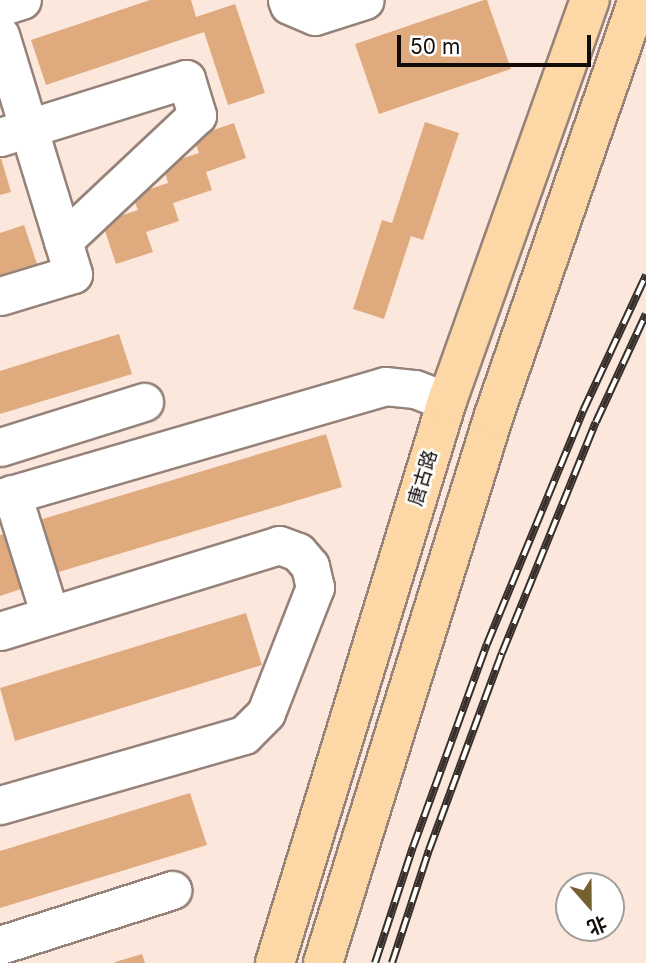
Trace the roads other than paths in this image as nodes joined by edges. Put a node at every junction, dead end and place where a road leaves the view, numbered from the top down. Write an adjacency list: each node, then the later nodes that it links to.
1 (22, 0): 6 (street)
2 (287, 0): 3 (street)
3 (365, 0)
4 (590, 0): 11 (main road, 唐古路)
5 (638, 0): 21 (main road)
6 (0, 7)
7 (0, 35): 8 (street)
8 (15, 132): 9 (street); 9 (street)
9 (63, 241): 10 (street)
10 (0, 296)
11 (447, 401): 14 (street); 20 (main road, 唐古路)
12 (144, 402): 13 (street)
13 (0, 447)
14 (6, 496): 15 (street)
15 (50, 615): 16 (street); 17 (street)
16 (0, 631)
17 (0, 805)
18 (172, 890): 19 (street)
19 (0, 944)
20 (275, 963)
21 (323, 963)

